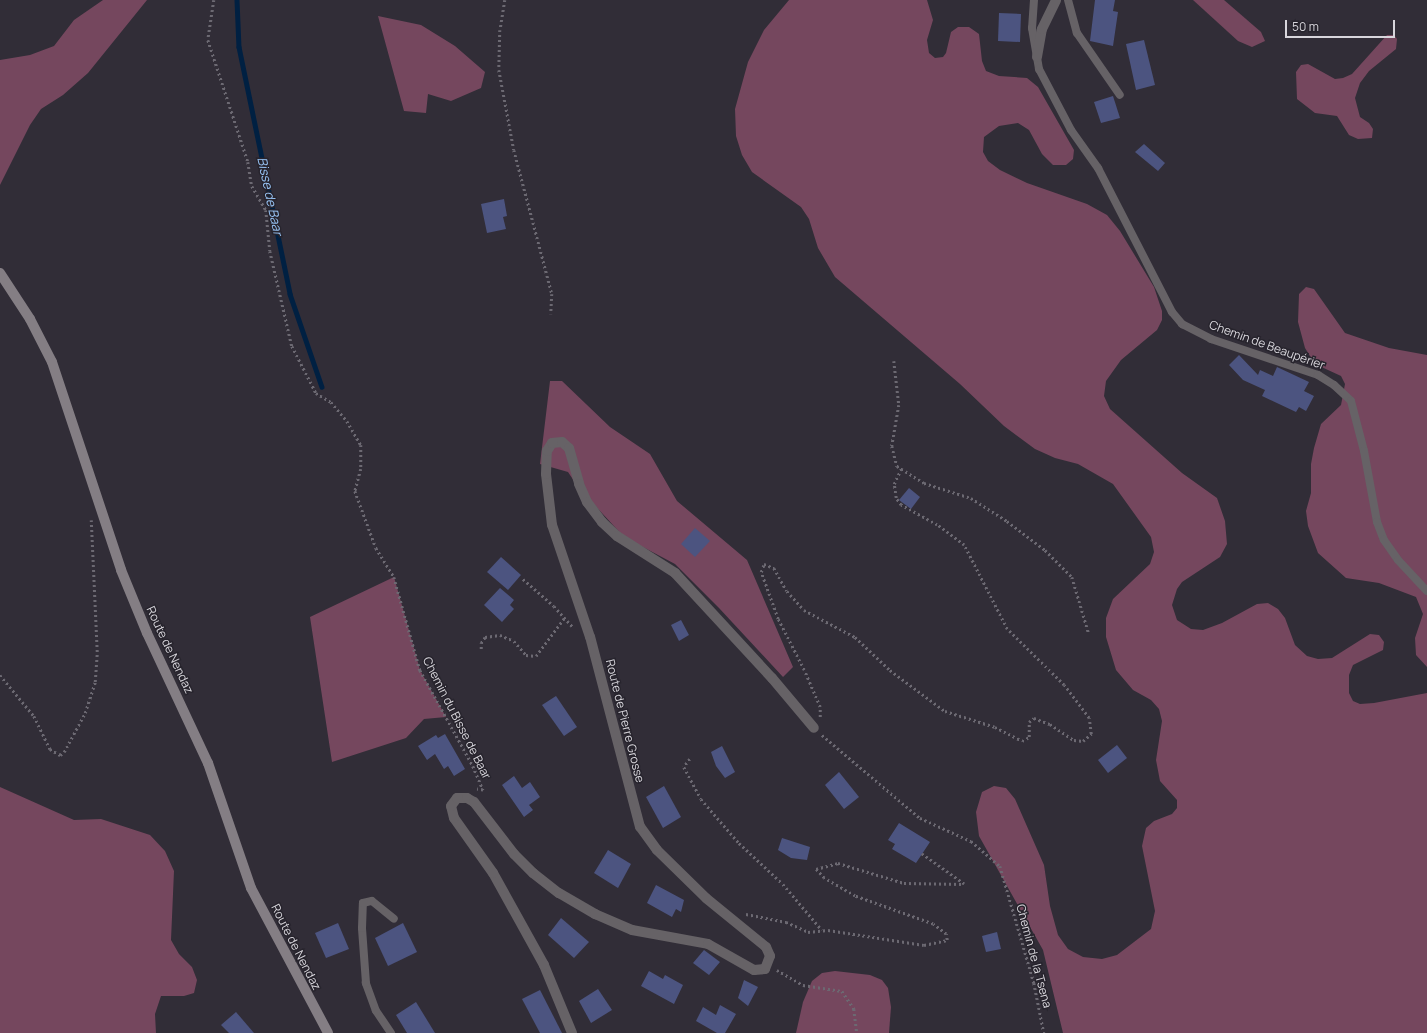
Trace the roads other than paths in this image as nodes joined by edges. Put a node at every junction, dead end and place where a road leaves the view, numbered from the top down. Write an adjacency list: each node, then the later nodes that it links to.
1 (1034, 0): 4 (lane)
2 (1056, 0): 4 (street, Chemin de Beaupérier)
3 (1068, 0): 5 (lane)
4 (1037, 57): 7 (lane, Chemin de Beaupérier)
5 (1120, 95)
6 (0, 273): 10 (main road, Route de Nendaz)
7 (1427, 591)
8 (814, 728): 12 (street, Route de Pierre Grosse)
9 (394, 919): 11 (lane)
10 (328, 1033)
11 (391, 1033)
12 (572, 1033)

